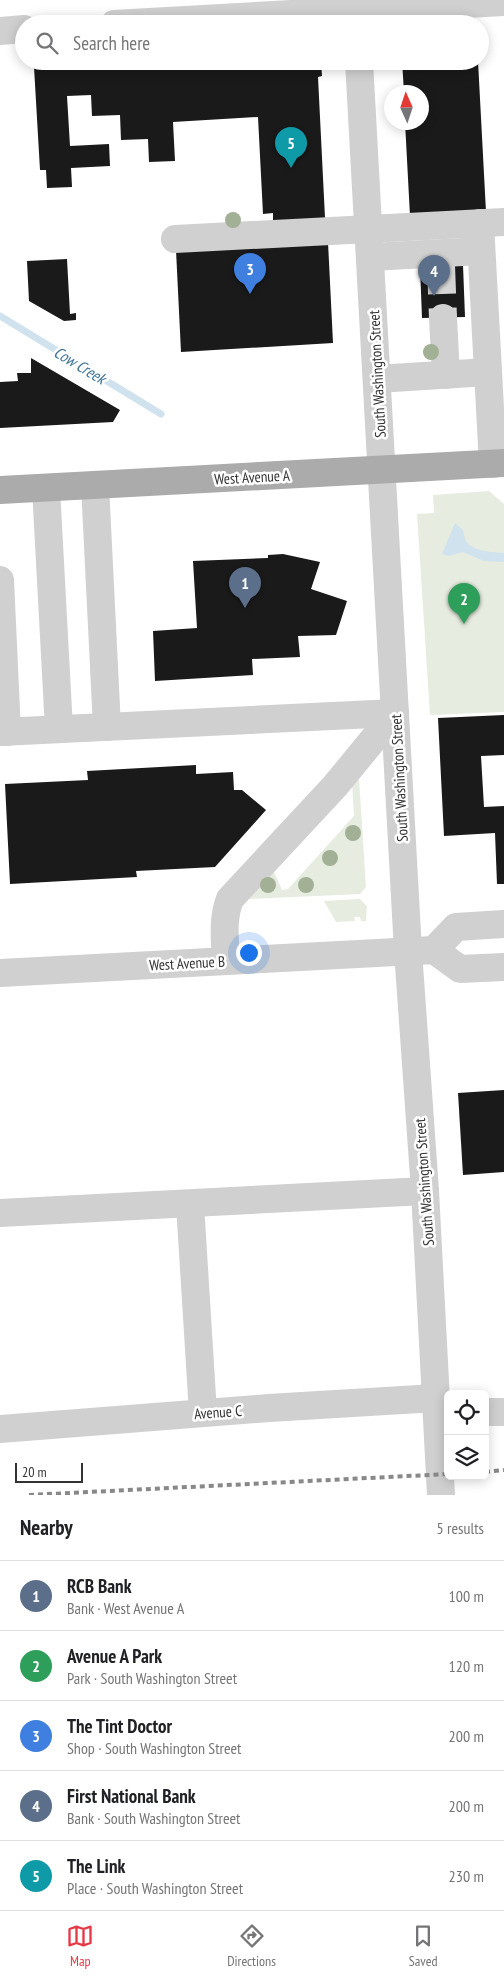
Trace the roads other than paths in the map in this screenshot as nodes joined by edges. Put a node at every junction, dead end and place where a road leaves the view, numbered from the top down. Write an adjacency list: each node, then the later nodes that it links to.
1 (504, 2): 3 (street)
2 (270, 7): 3 (street); 4 (street)
3 (356, 11)
4 (197, 15)
5 (15, 29): 6 (street)
6 (0, 30)
7 (360, 70): 9 (street, South Washington Street)
8 (492, 222): 9 (street); 11 (street)
9 (369, 230): 10 (street); 12 (street, South Washington Street)
10 (175, 239)
11 (481, 251): 12 (street); 14 (street)
12 (370, 256): 16 (street, South Washington Street)
13 (443, 318): 15 (street)
14 (488, 372): 15 (street); 17 (street)
15 (446, 375): 16 (street)
16 (377, 379): 18 (street, South Washington Street)
17 (498, 463): 18 (main road, West Avenue A)
18 (382, 471): 19 (main road, West Avenue A); 23 (street, South Washington Street)
19 (95, 485): 20 (main road, West Avenue A); 24 (street)
20 (46, 488): 21 (main road, West Avenue A); 25 (street)
21 (0, 490)
22 (0, 580): 26 (street)
23 (395, 713): 24 (street); 28 (street, South Washington Street); 29 (street)
24 (108, 727): 25 (street)
25 (59, 729): 26 (street)
26 (3, 732)
27 (504, 924): 28 (street)
28 (421, 951): 29 (street, West Avenue B); 30 (street); 32 (street, South Washington Street)
29 (226, 961): 31 (street, West Avenue B)
30 (504, 967)
31 (0, 973)
32 (425, 1191): 33 (street); 35 (street, South Washington Street)
33 (190, 1204): 34 (street); 38 (street)
34 (0, 1213)
35 (440, 1409): 38 (street, Avenue C); 40 (street, South Washington Street)
36 (489, 1412): 37 (street)
37 (504, 1412)
38 (203, 1413): 39 (street, Avenue C)
39 (0, 1429)
40 (441, 1495)

